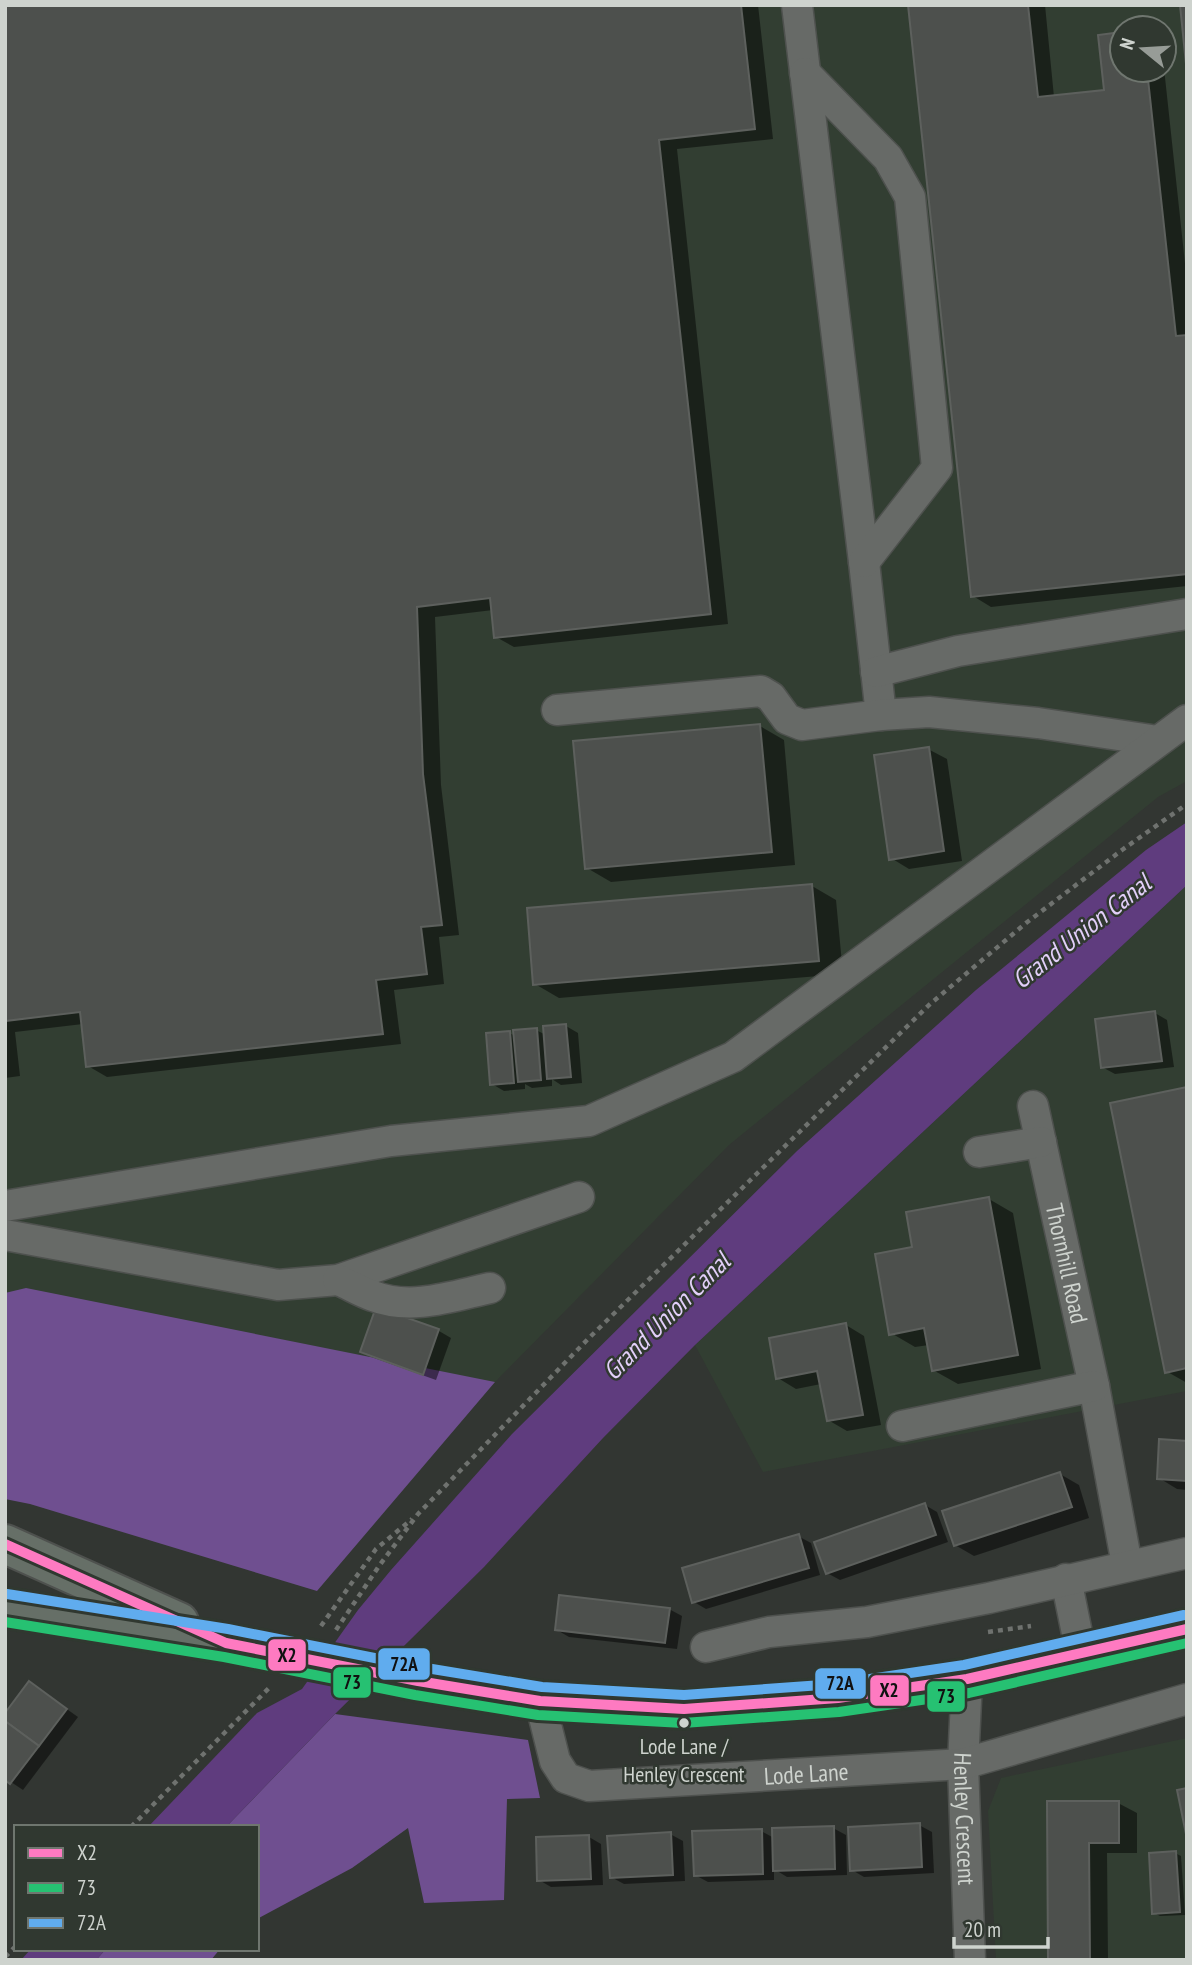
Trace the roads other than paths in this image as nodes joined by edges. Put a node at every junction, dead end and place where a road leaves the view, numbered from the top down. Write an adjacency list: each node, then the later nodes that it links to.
1 (797, 5): 2 (street)
2 (805, 73): 3 (street); 3 (street)
3 (864, 562): 5 (street)
4 (1187, 614): 5 (street)
5 (876, 672): 7 (street)
6 (557, 710): 7 (street)
7 (881, 715): 9 (street)
8 (1187, 720): 9 (street)
9 (1158, 741): 14 (street)
10 (1033, 1106): 11 (street, Thornhill Road)
11 (1041, 1142): 12 (street); 18 (street, Thornhill Road)
12 (979, 1152)
13 (579, 1197): 16 (street)
14 (5, 1206)
15 (5, 1234): 16 (street)
16 (338, 1280): 17 (street)
17 (490, 1288)
18 (1094, 1386): 19 (street); 22 (street, Thornhill Road)
19 (902, 1426)
20 (5, 1545): 26 (main road)
21 (1187, 1553): 22 (street)
22 (1127, 1565): 23 (street)
23 (1066, 1579): 27 (street); 28 (street)
24 (5, 1608): 26 (main road)
25 (1187, 1629): 28 (main road)
26 (226, 1643): 31 (main road, bridge)
27 (706, 1647)
28 (1081, 1653): 29 (main road)
29 (967, 1679): 31 (main road); 32 (street, Henley Crescent)
30 (1187, 1699): 32 (street, Lode Lane)
31 (540, 1701): 32 (street, Lode Lane)
32 (963, 1764): 33 (street, Henley Crescent)
33 (970, 1960)

